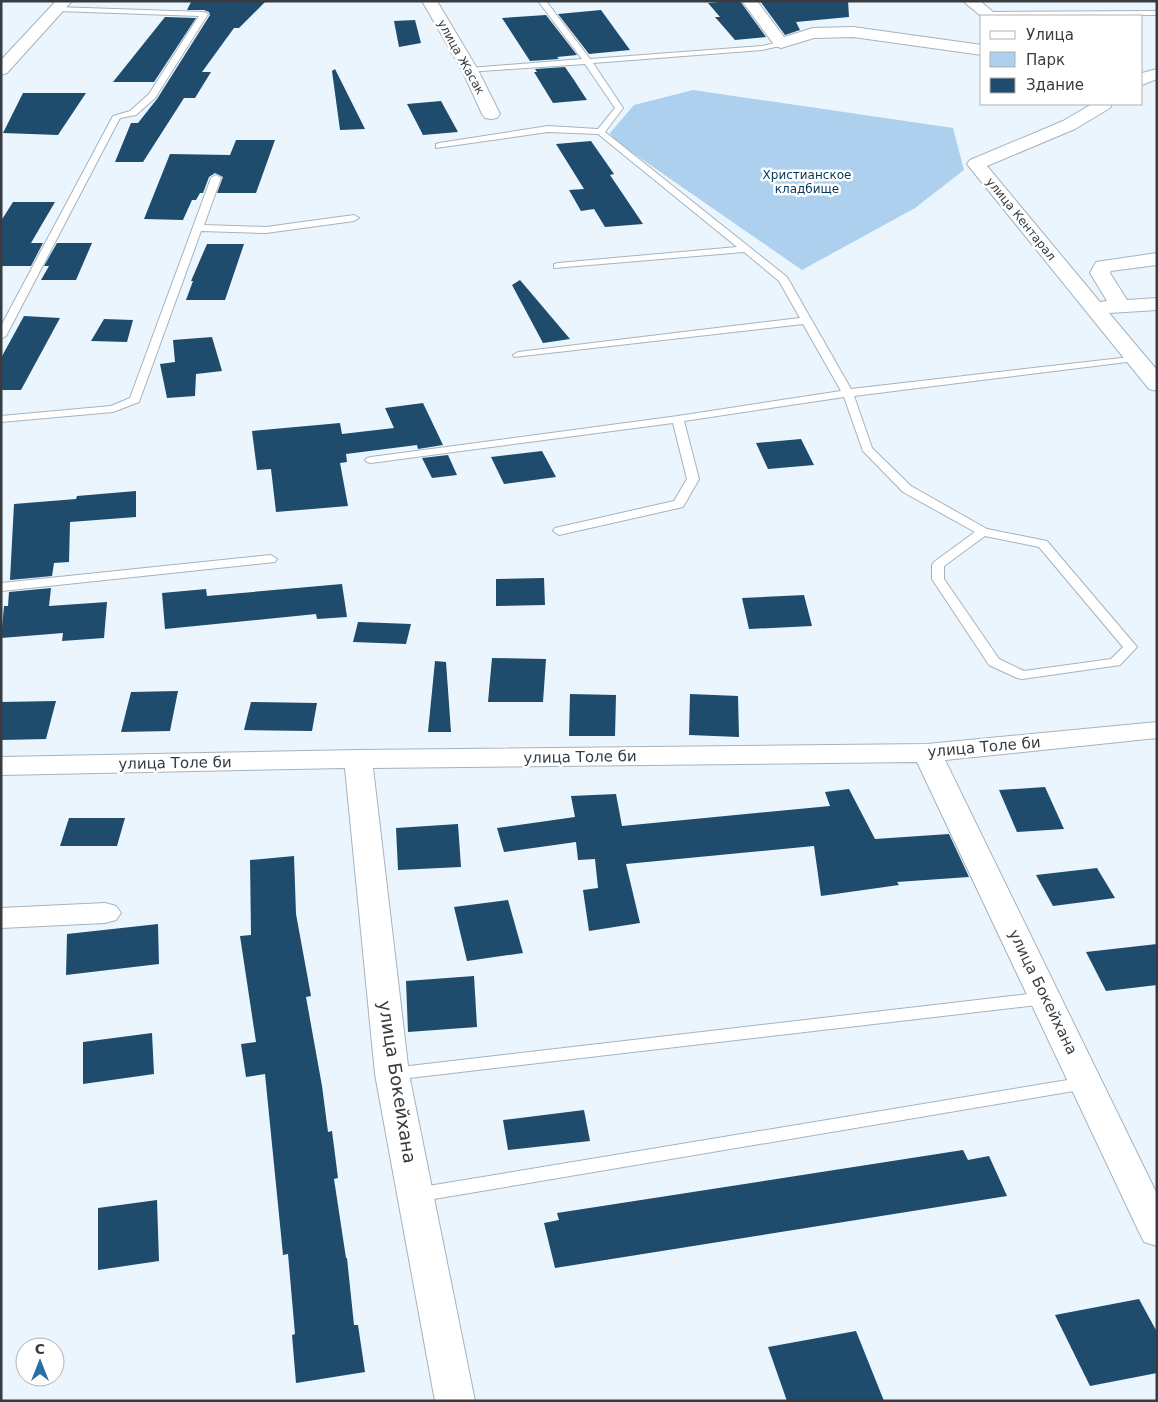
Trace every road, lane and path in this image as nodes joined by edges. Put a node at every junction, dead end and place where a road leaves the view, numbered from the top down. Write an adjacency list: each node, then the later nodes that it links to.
1 (158, 1): 7 (lane)
2 (429, 1): 14 (street, улица Жасак)
3 (542, 1): 12 (lane)
4 (748, 1): 10 (street)
5 (970, 1): 9 (street)
6 (61, 5): 7 (lane); 13 (street)
7 (154, 13): 29 (lane)
8 (1157, 13): 9 (lane)
9 (989, 15)
10 (781, 42): 11 (street); 12 (lane)
11 (980, 50)
12 (588, 62): 14 (lane); 17 (lane)
13 (1, 70)
14 (470, 70): 16 (street, улица Жасак)
15 (1102, 105): 27 (street, улица Кентарал)
16 (491, 114)
17 (600, 132): 18 (lane); 22 (lane)
18 (439, 146)
19 (216, 178): 21 (lane)
20 (354, 218): 21 (lane)
21 (198, 228): 34 (lane)
22 (746, 249): 24 (lane); 28 (lane)
23 (1157, 259): 26 (street)
24 (558, 266)
25 (1157, 304): 26 (street)
26 (1121, 306): 27 (street)
27 (1094, 308): 31 (street, улица Кентарал)
28 (806, 320): 30 (lane); 33 (lane)
29 (1, 336)
30 (518, 355)
31 (1135, 358): 32 (street, улица Кентарал); 33 (lane)
32 (1157, 384)
33 (848, 394): 35 (lane); 38 (lane)
34 (1, 418)
35 (678, 419): 36 (lane); 37 (lane)
36 (371, 460)
37 (559, 531)
38 (984, 532): 38 (lane)
39 (271, 559): 40 (lane)
40 (1, 587)
41 (1157, 730): 42 (street, улица Толе би)
42 (927, 752): 43 (street, улица Толе би); 47 (street, улица Бокейхана)
43 (358, 759): 44 (street, улица Толе би); 48 (street, улица Бокейхана)
44 (1, 766)
45 (105, 913): 46 (street)
46 (1, 918)
47 (1046, 998): 48 (lane); 49 (street, улица Бокейхана)
48 (392, 1074): 50 (street, улица Бокейхана)
49 (1086, 1083): 50 (lane); 51 (street, улица Бокейхана)
50 (415, 1195): 52 (street, улица Бокейхана)
51 (1157, 1232)
52 (456, 1401)

